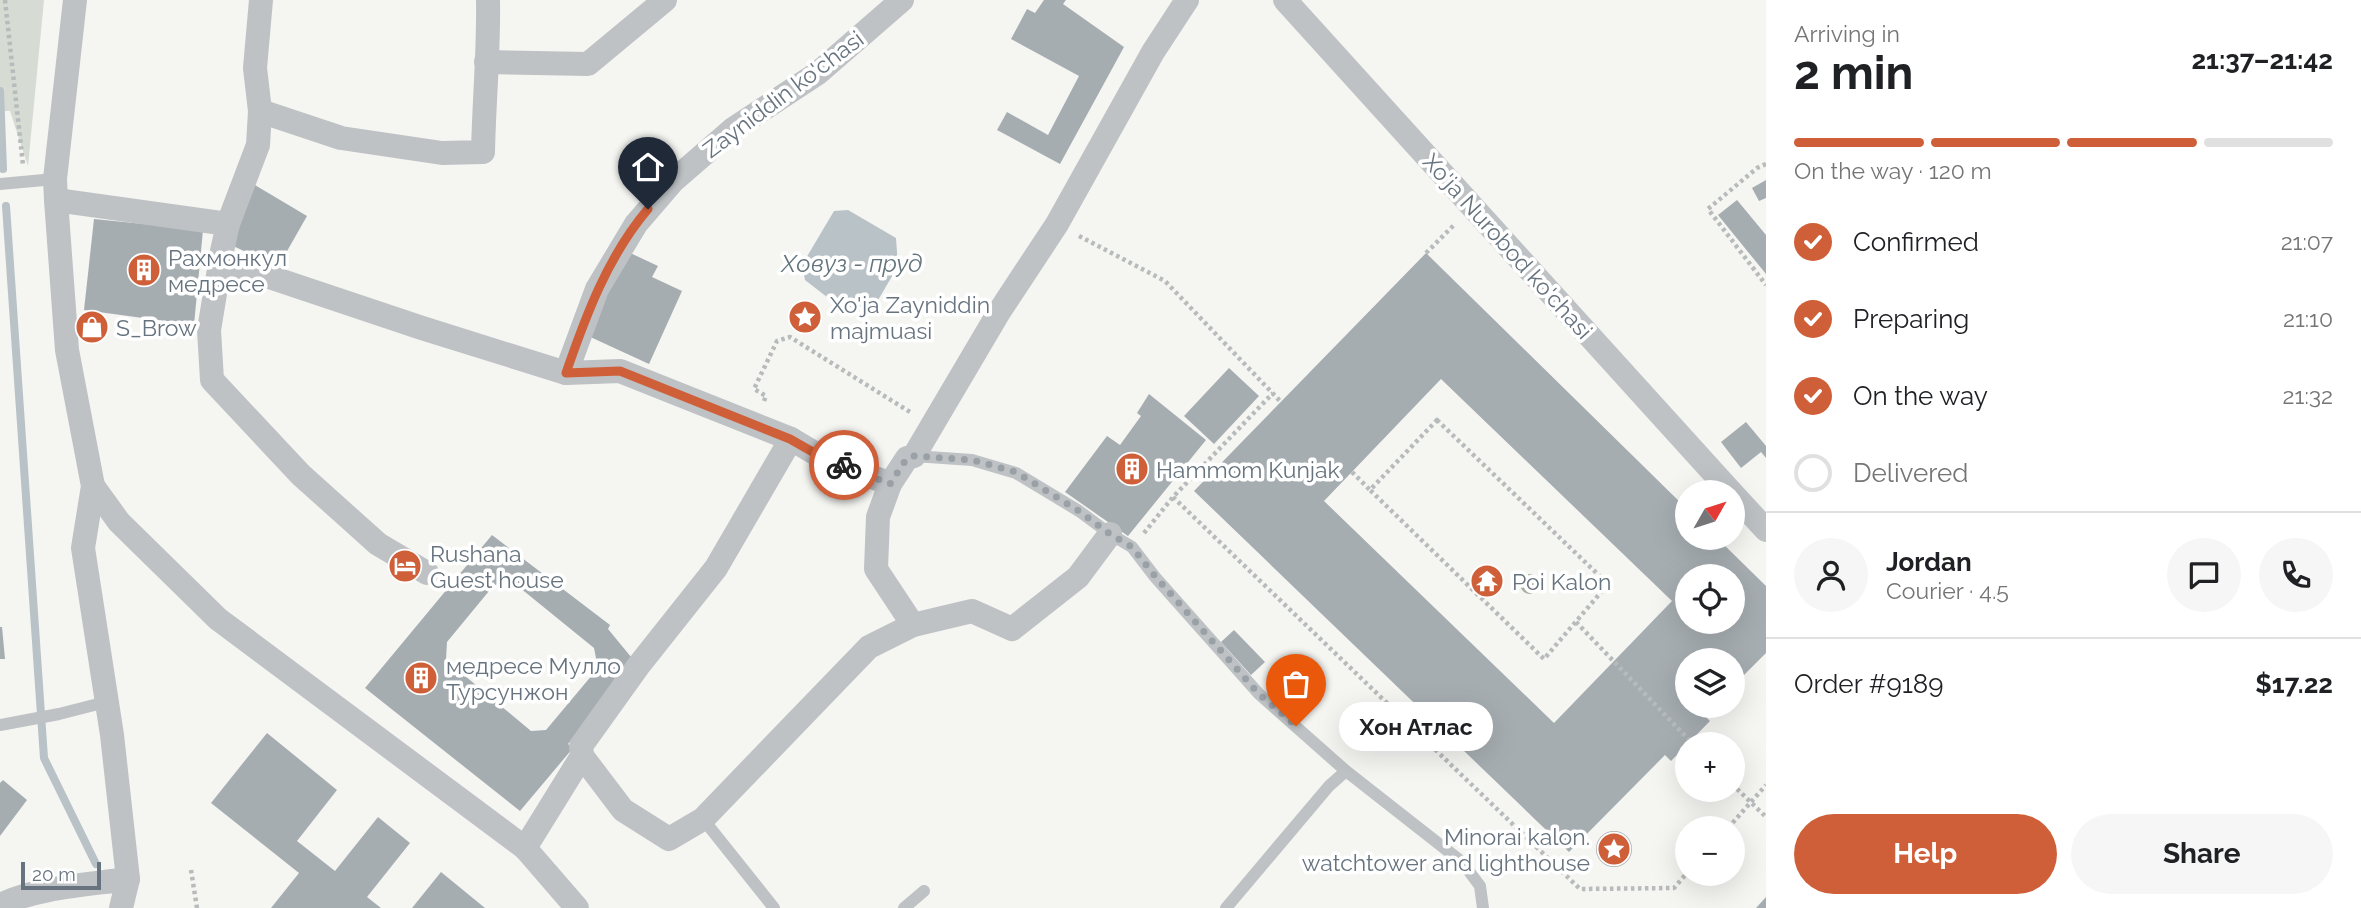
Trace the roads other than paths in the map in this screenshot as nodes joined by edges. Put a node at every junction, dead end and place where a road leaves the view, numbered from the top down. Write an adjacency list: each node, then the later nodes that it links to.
1 (75, 0): 11 (street)
2 (261, 0): 9 (street)
3 (488, 0): 8 (street)
4 (665, 0): 8 (street)
5 (902, 0): 14 (street, Zayniddin ko'chasi)
6 (1187, 0): 16 (street)
7 (1285, 0): 17 (street, Xo'ja Nurobod ko'chasi)
8 (486, 62): 9 (street)
9 (260, 111): 12 (street)
10 (0, 184): 11 (lane)
11 (47, 186): 12 (street); 19 (street)
12 (228, 224): 13 (street)
13 (222, 261): 14 (street); 23 (street)
14 (566, 373): 15 (street)
15 (790, 439): 18 (street); 27 (street)
16 (914, 456): 18 (street); 22 (lane)
17 (1720, 480)
18 (890, 484): 24 (street)
19 (93, 486): 25 (street); 30 (street)
20 (1745, 507): 21 (street, Xo'ja Nurobod ko'chasi)
21 (1766, 530)
22 (1110, 534): 24 (street); 28 (lane)
23 (427, 573)
24 (913, 625): 29 (street)
25 (107, 702): 26 (lane); 31 (street)
26 (0, 725)
27 (582, 756): 29 (street); 30 (street)
28 (1346, 771): 38 (lane); 39 (lane)
29 (703, 819): 36 (lane)
30 (525, 848): 35 (street)
31 (128, 879): 33 (street); 34 (street)
32 (924, 891): 37 (lane)
33 (0, 905)
34 (121, 908)
35 (577, 908)
36 (774, 908)
37 (904, 908)
38 (1226, 908)
39 (1483, 908)

